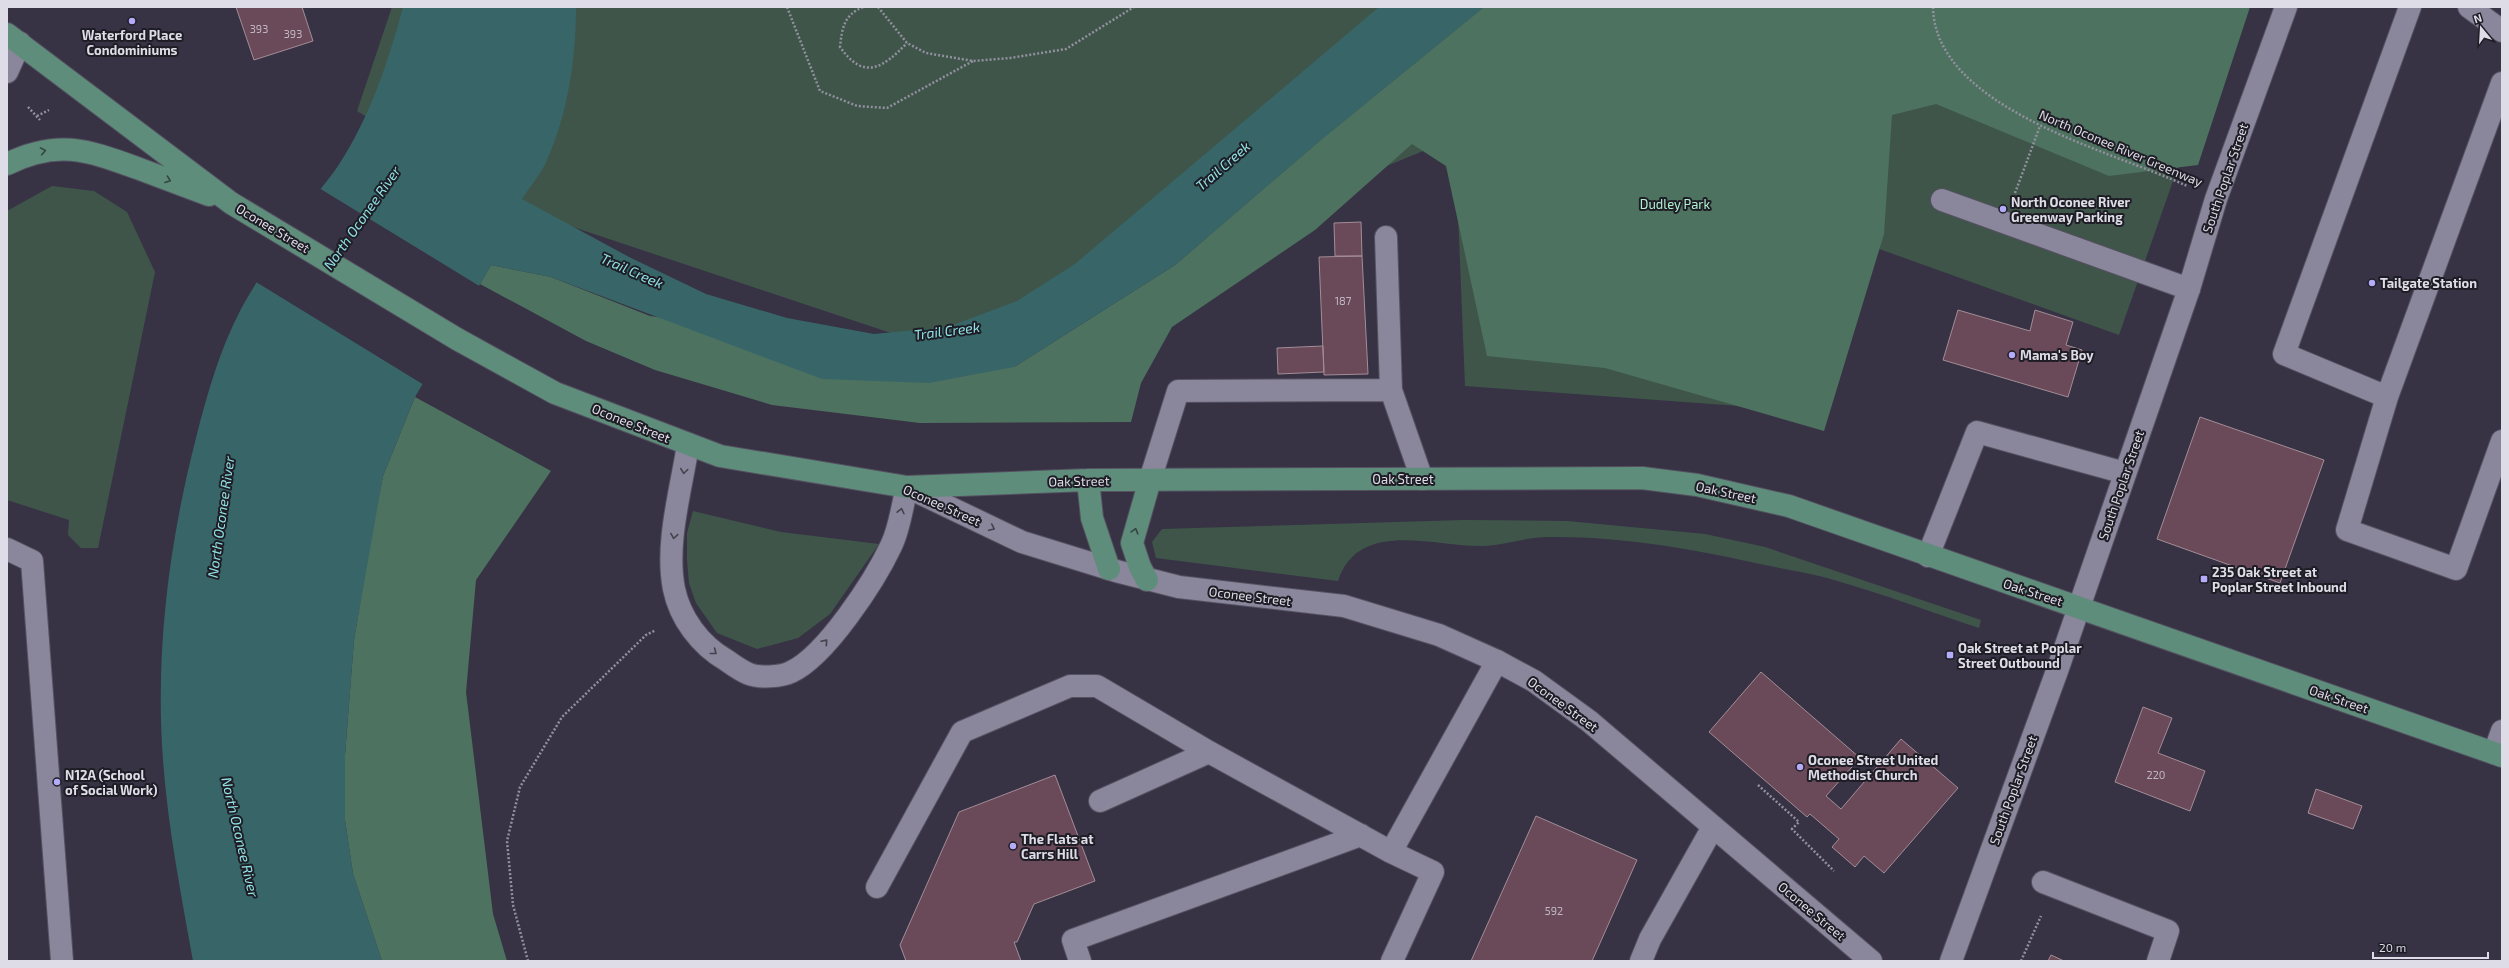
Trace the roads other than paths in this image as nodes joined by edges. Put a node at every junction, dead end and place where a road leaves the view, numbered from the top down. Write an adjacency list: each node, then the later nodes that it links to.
1 (2286, 7): 12 (street, South Poplar Street)
2 (2410, 7): 14 (street)
3 (2469, 7): 4 (street)
4 (2502, 31)
5 (13, 39): 6 (street); 10 (main road, Oconee Street)
6 (7, 72)
7 (2502, 83): 14 (street)
8 (7, 164): 10 (main road, one-way to 10)
9 (1942, 200): 12 (street)
10 (231, 203): 16 (main road, Oconee Street)
11 (1386, 237): 13 (street)
12 (2189, 289): 17 (street, South Poplar Street)
13 (1391, 390): 18 (street); 20 (street)
14 (2387, 397): 15 (street)
15 (2502, 442)
16 (688, 445): 21 (main road, Oconee Street); 21 (street, one-way to 21)
17 (2125, 473): 23 (street); 26 (street, South Poplar Street)
18 (1422, 479): 20 (main road, Oak Street); 23 (main road, Oak Street)
19 (1088, 480): 20 (main road, Oak Street); 21 (main road, Oak Street); 24 (main road)
20 (1150, 480): 25 (main road, one-way to 20)
21 (907, 487): 24 (street, Oconee Street, one-way to 24)
22 (7, 549): 37 (street)
23 (1928, 556): 26 (main road, Oak Street)
24 (1109, 569): 25 (street, Oconee Street)
25 (1147, 580): 27 (street, Oconee Street)
26 (2078, 608): 30 (main road, Oak Street); 42 (street, South Poplar Street)
27 (1497, 661): 32 (street, Oconee Street); 34 (street)
28 (2502, 731): 30 (street)
29 (1209, 752): 31 (street); 33 (street); 36 (street)
30 (2498, 754)
31 (1100, 801)
32 (1713, 827): 40 (street); 41 (street, Oconee Street)
33 (1361, 835): 34 (street); 38 (street)
34 (1391, 852): 39 (street)
35 (2048, 884): 43 (street)
36 (878, 887)
37 (62, 961)
38 (1080, 961)
39 (1392, 961)
40 (1641, 961)
41 (1871, 961)
42 (1951, 961)
43 (2158, 961)

